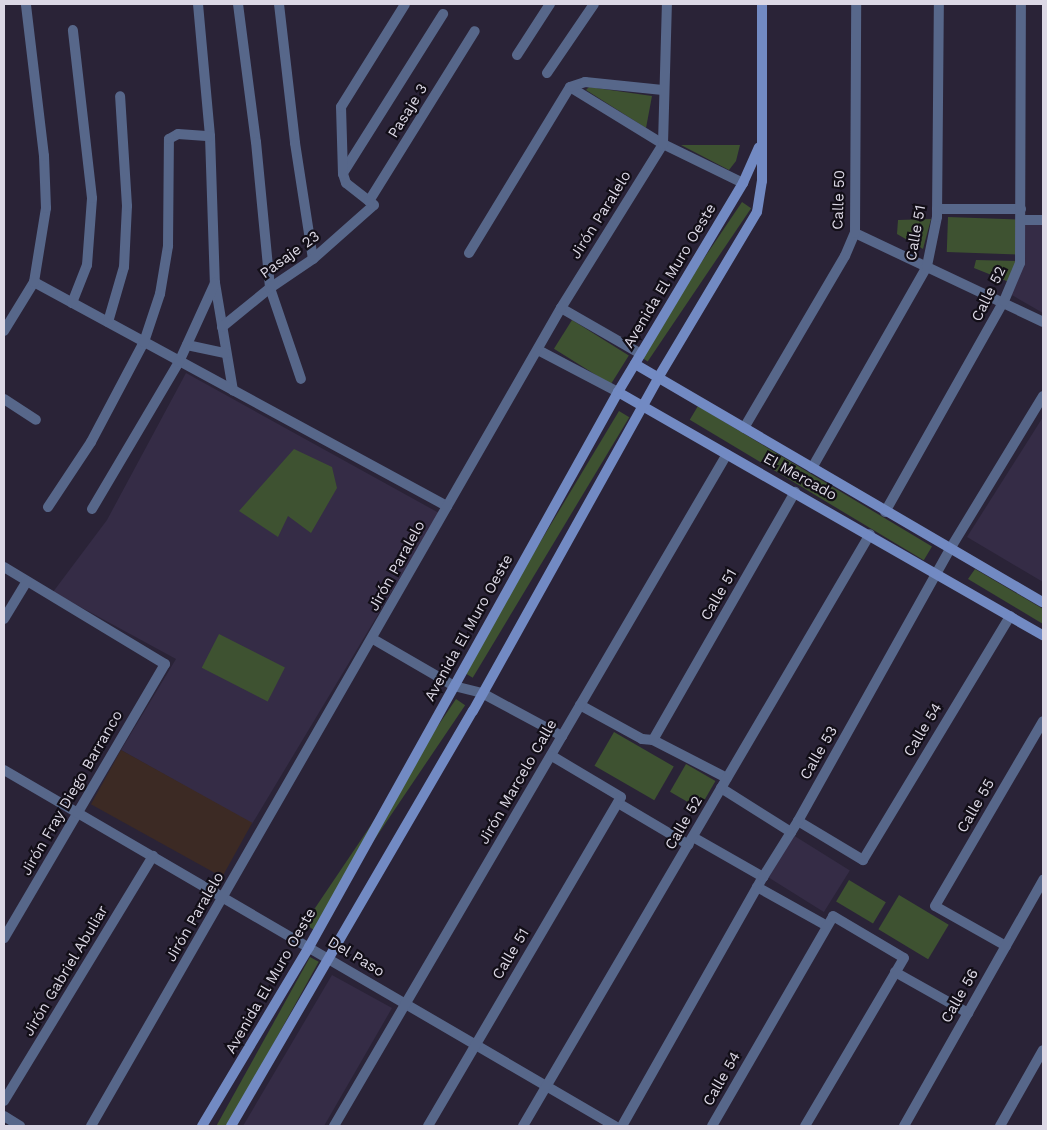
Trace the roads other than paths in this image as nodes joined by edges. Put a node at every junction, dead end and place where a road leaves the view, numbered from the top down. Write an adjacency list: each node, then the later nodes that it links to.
1 (26, 4): 35 (street)
2 (198, 4): 21 (street)
3 (238, 4): 37 (street)
4 (279, 4): 33 (street)
5 (404, 4): 24 (street)
6 (550, 4): 16 (street)
7 (594, 4): 17 (street)
8 (667, 4): 19 (street)
9 (762, 4): 23 (main road, Avenida El Muro Oeste)
10 (856, 4): 31 (street, Calle 50)
11 (939, 4): 27 (street, Calle 51)
12 (1021, 4): 28 (street, Calle 52)
13 (443, 14): 24 (street)
14 (73, 30): 39 (street)
15 (475, 31): 26 (street, Pasaje 3)
16 (517, 55)
17 (547, 73)
18 (570, 87): 19 (street); 22 (street); 32 (street)
19 (663, 90): 22 (street)
20 (120, 96): 41 (street)
21 (210, 136): 36 (street); 45 (street)
22 (663, 144): 25 (street); 40 (street, Jirón Paralelo)
23 (761, 144): 25 (main road, Avenida El Muro Oeste); 52 (main road, Avenida El Muro Oeste)
24 (343, 174): 26 (street)
25 (743, 183): 49 (main road, Avenida El Muro Oeste)
26 (372, 203): 33 (street, Pasaje 23)
27 (937, 209): 28 (street); 34 (street, Calle 51)
28 (1021, 209): 29 (street, Calle 52)
29 (1021, 220): 30 (street); 38 (street, Calle 52)
30 (1043, 220)
31 (855, 233): 34 (street); 60 (street, Calle 50)
32 (469, 253)
33 (313, 259): 37 (street, Pasaje 23)
34 (927, 266): 38 (street); 62 (street, Calle 51)
35 (34, 282): 39 (street); 44 (street)
36 (216, 283): 43 (street); 46 (street)
37 (270, 288): 43 (street, Pasaje 23); 53 (street)
38 (1004, 301): 42 (street); 67 (street, Calle 52)
39 (72, 303): 41 (street)
40 (561, 308): 47 (street, Jirón Paralelo); 49 (street)
41 (108, 322): 45 (street)
42 (1043, 322)
43 (222, 327): 48 (street)
44 (4, 331)
45 (144, 342): 50 (street); 65 (street)
46 (186, 345): 48 (street); 50 (street)
47 (538, 350): 55 (street, El Mercado); 64 (street, Jirón Paralelo)
48 (226, 353): 54 (street)
49 (641, 354): 51 (main road, Avenida El Muro Oeste)
50 (179, 362): 54 (street); 66 (street)
51 (634, 364): 52 (main road, El Mercado); 55 (main road, Avenida El Muro Oeste)
52 (658, 378): 58 (main road, Avenida El Muro Oeste); 60 (main road, El Mercado)
53 (301, 379)
54 (233, 390): 64 (street)
55 (618, 392): 58 (main road, El Mercado); 78 (main road, Avenida El Muro Oeste)
56 (1043, 396): 69 (street, Calle 53)
57 (4, 398): 59 (street)
58 (642, 406): 61 (main road, El Mercado); 79 (main road, Avenida El Muro Oeste)
59 (36, 420)
60 (744, 428): 62 (main road, El Mercado)
61 (727, 454): 63 (main road, El Mercado); 80 (street, Jirón Marcelo Calle)
62 (812, 468): 67 (main road, El Mercado)
63 (795, 492): 68 (main road, El Mercado); 83 (street, Calle 51)
64 (447, 506): 77 (street, Jirón Paralelo)
65 (48, 507)
66 (92, 509)
67 (885, 512): 69 (main road, El Mercado)
68 (870, 534): 71 (main road, El Mercado); 86 (street, Calle 52)
69 (950, 549): 71 (street, Calle 53); 73 (main road, El Mercado)
70 (4, 567): 72 (street)
71 (939, 573): 74 (main road, El Mercado); 90 (street, Calle 53)
72 (27, 581): 75 (street); 89 (street, Jirón Fray Diego Barranco)
73 (1043, 602)
74 (1010, 616): 76 (main road, El Mercado); 90 (street, Calle 54)
75 (4, 619)
76 (1043, 635)
77 (373, 639): 78 (street); 97 (street, Jirón Paralelo)
78 (454, 686): 79 (street); 101 (main road, Avenida El Muro Oeste)
79 (482, 693): 82 (street); 102 (main road, Avenida El Muro Oeste)
80 (580, 705): 82 (street, Jirón Marcelo Calle); 83 (street)
81 (1043, 721): 100 (street, Calle 55)
82 (562, 736): 84 (street, Jirón Marcelo Calle)
83 (653, 740): 86 (street)
84 (552, 756): 88 (street); 104 (street, Jirón Marcelo Calle)
85 (5, 774): 89 (street, Del Paso)
86 (727, 778): 87 (street, Calle 52)
87 (721, 788): 91 (street); 92 (street, Calle 52)
88 (620, 800): 92 (street); 106 (street, Calle 51)
89 (79, 812): 93 (street, Del Paso); 99 (street, Jirón Fray Diego Barranco)
90 (798, 821): 91 (street, Calle 53)
91 (791, 832): 94 (street, Calle 53)
92 (691, 841): 94 (street); 108 (street, Calle 52)
93 (154, 856): 97 (street, Del Paso); 109 (street, Jirón Gabriel Abuliar)
94 (763, 877): 96 (street, Calle 53)
95 (1043, 880): 100 (street, Calle 56)
96 (757, 888): 98 (street); 119 (street, Calle 53)
97 (223, 899): 101 (street, Del Paso); 112 (street, Jirón Paralelo)
98 (827, 926): 103 (street, Calle 54); 120 (street, Calle 54)
99 (4, 938)
100 (1006, 946): 105 (street, Calle 56)
101 (309, 947): 102 (street, Del Paso); 113 (main road, Avenida El Muro Oeste)
102 (329, 959): 104 (street, Del Paso); 114 (main road, Avenida El Muro Oeste)
103 (895, 972): 105 (street); 121 (street)
104 (405, 1004): 106 (street, Del Paso); 115 (street, Jirón Marcelo Calle)
105 (968, 1013): 122 (street, Calle 56)
106 (474, 1045): 108 (street, Del Paso); 116 (street, Calle 51)
107 (1043, 1050): 123 (street)
108 (546, 1086): 117 (street, Calle 52); 118 (street, Del Paso)
109 (5, 1096)
110 (4, 1116): 111 (street)
111 (20, 1126)
112 (91, 1126)
113 (202, 1126)
114 (231, 1126)
115 (334, 1126)
116 (428, 1126)
117 (523, 1126)
118 (615, 1126)
119 (622, 1126)
120 (712, 1126)
121 (805, 1126)
122 (904, 1126)
123 (1000, 1126)

